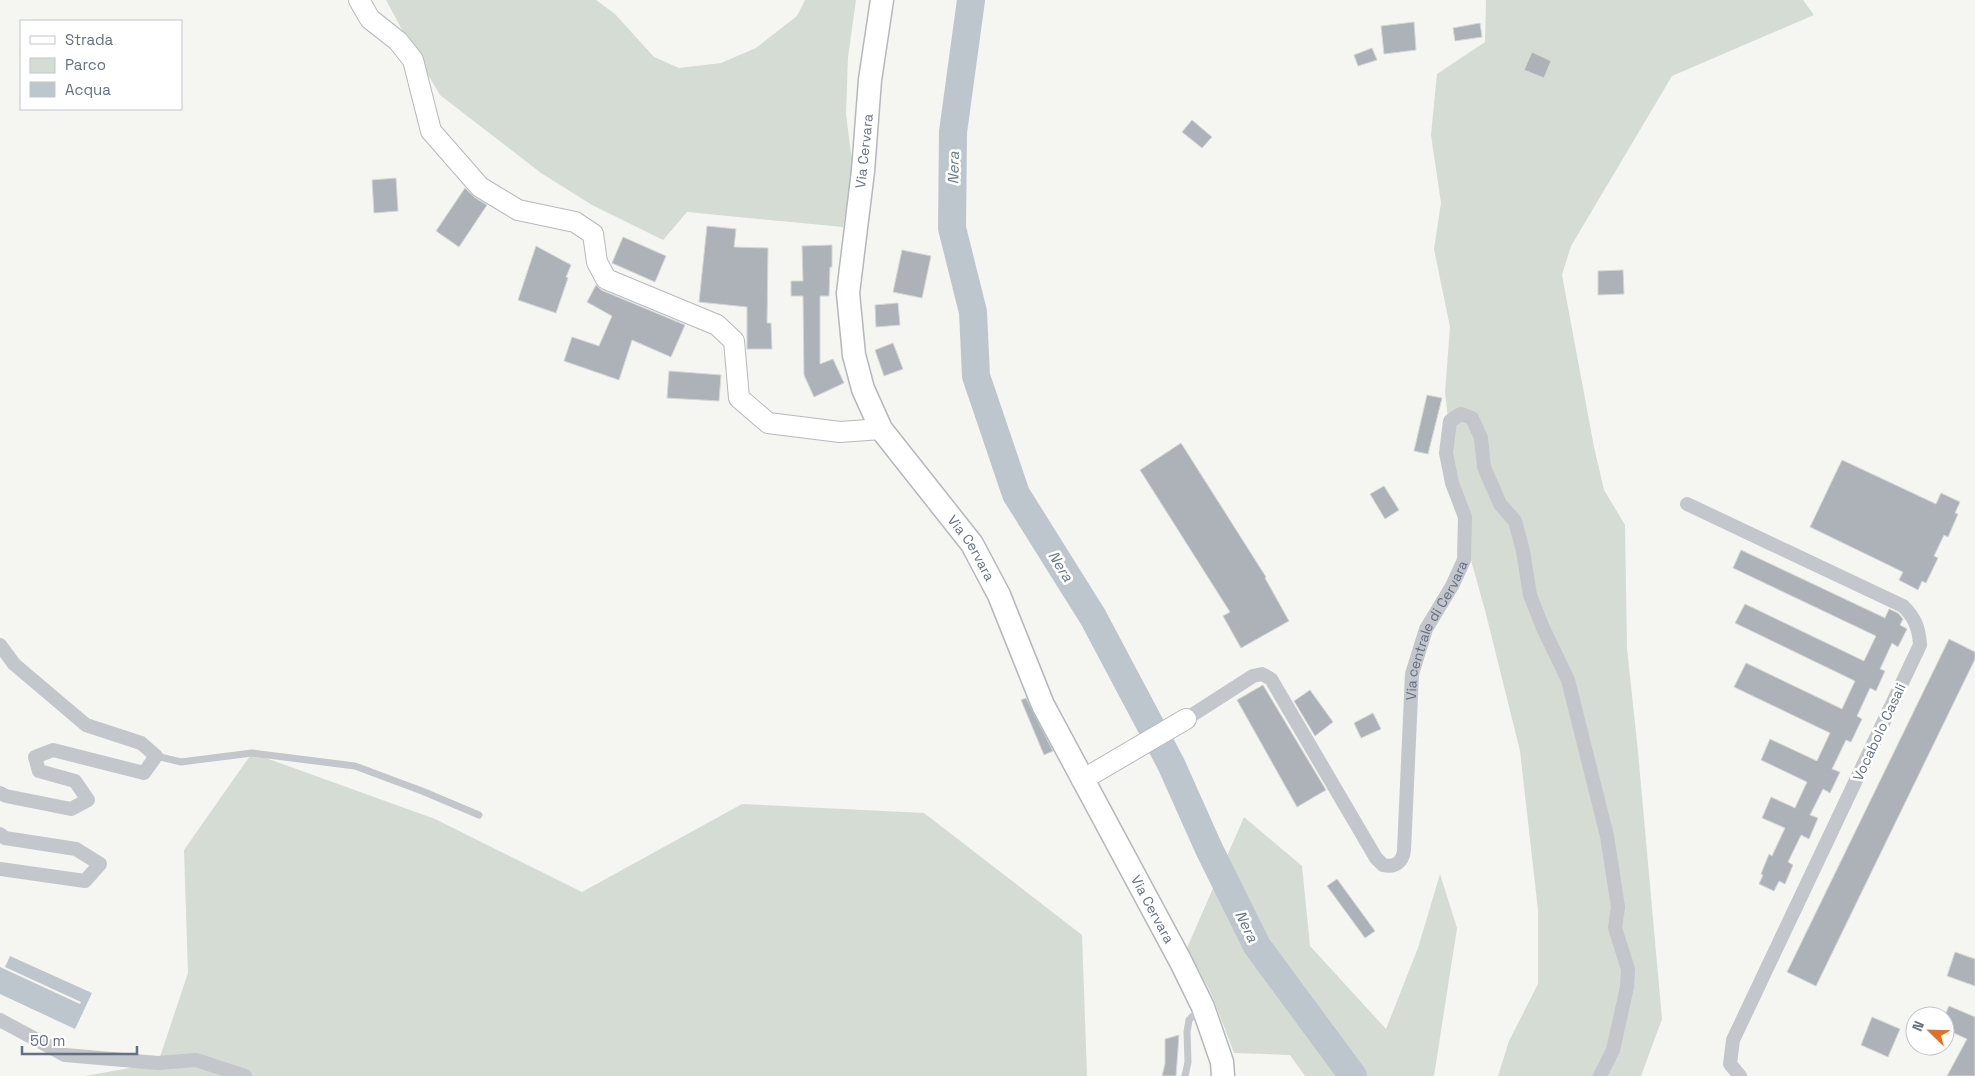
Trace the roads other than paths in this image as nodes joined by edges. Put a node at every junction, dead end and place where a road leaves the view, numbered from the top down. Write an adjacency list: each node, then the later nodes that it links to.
1 (359, 0): 3 (street)
2 (879, 3): 3 (main road, Via Cervara)
3 (881, 430): 8 (main road, Via Cervara)
4 (1687, 504): 19 (street, Vocabolo Casali)
5 (0, 645): 7 (street)
6 (1186, 719): 8 (street, Via centrale di Cervara); 18 (street, Via centrale di Cervara)
7 (156, 756): 9 (street); 10 (lane)
8 (1082, 780): 13 (main road, Via Cervara)
9 (0, 793)
10 (479, 815)
11 (0, 834): 12 (street)
12 (0, 869)
13 (1203, 1007): 16 (lane); 17 (main road, Via Cervara)
14 (0, 1020): 15 (street)
15 (245, 1076)
16 (1185, 1076)
17 (1224, 1076)
18 (1600, 1076)
19 (1740, 1076)

